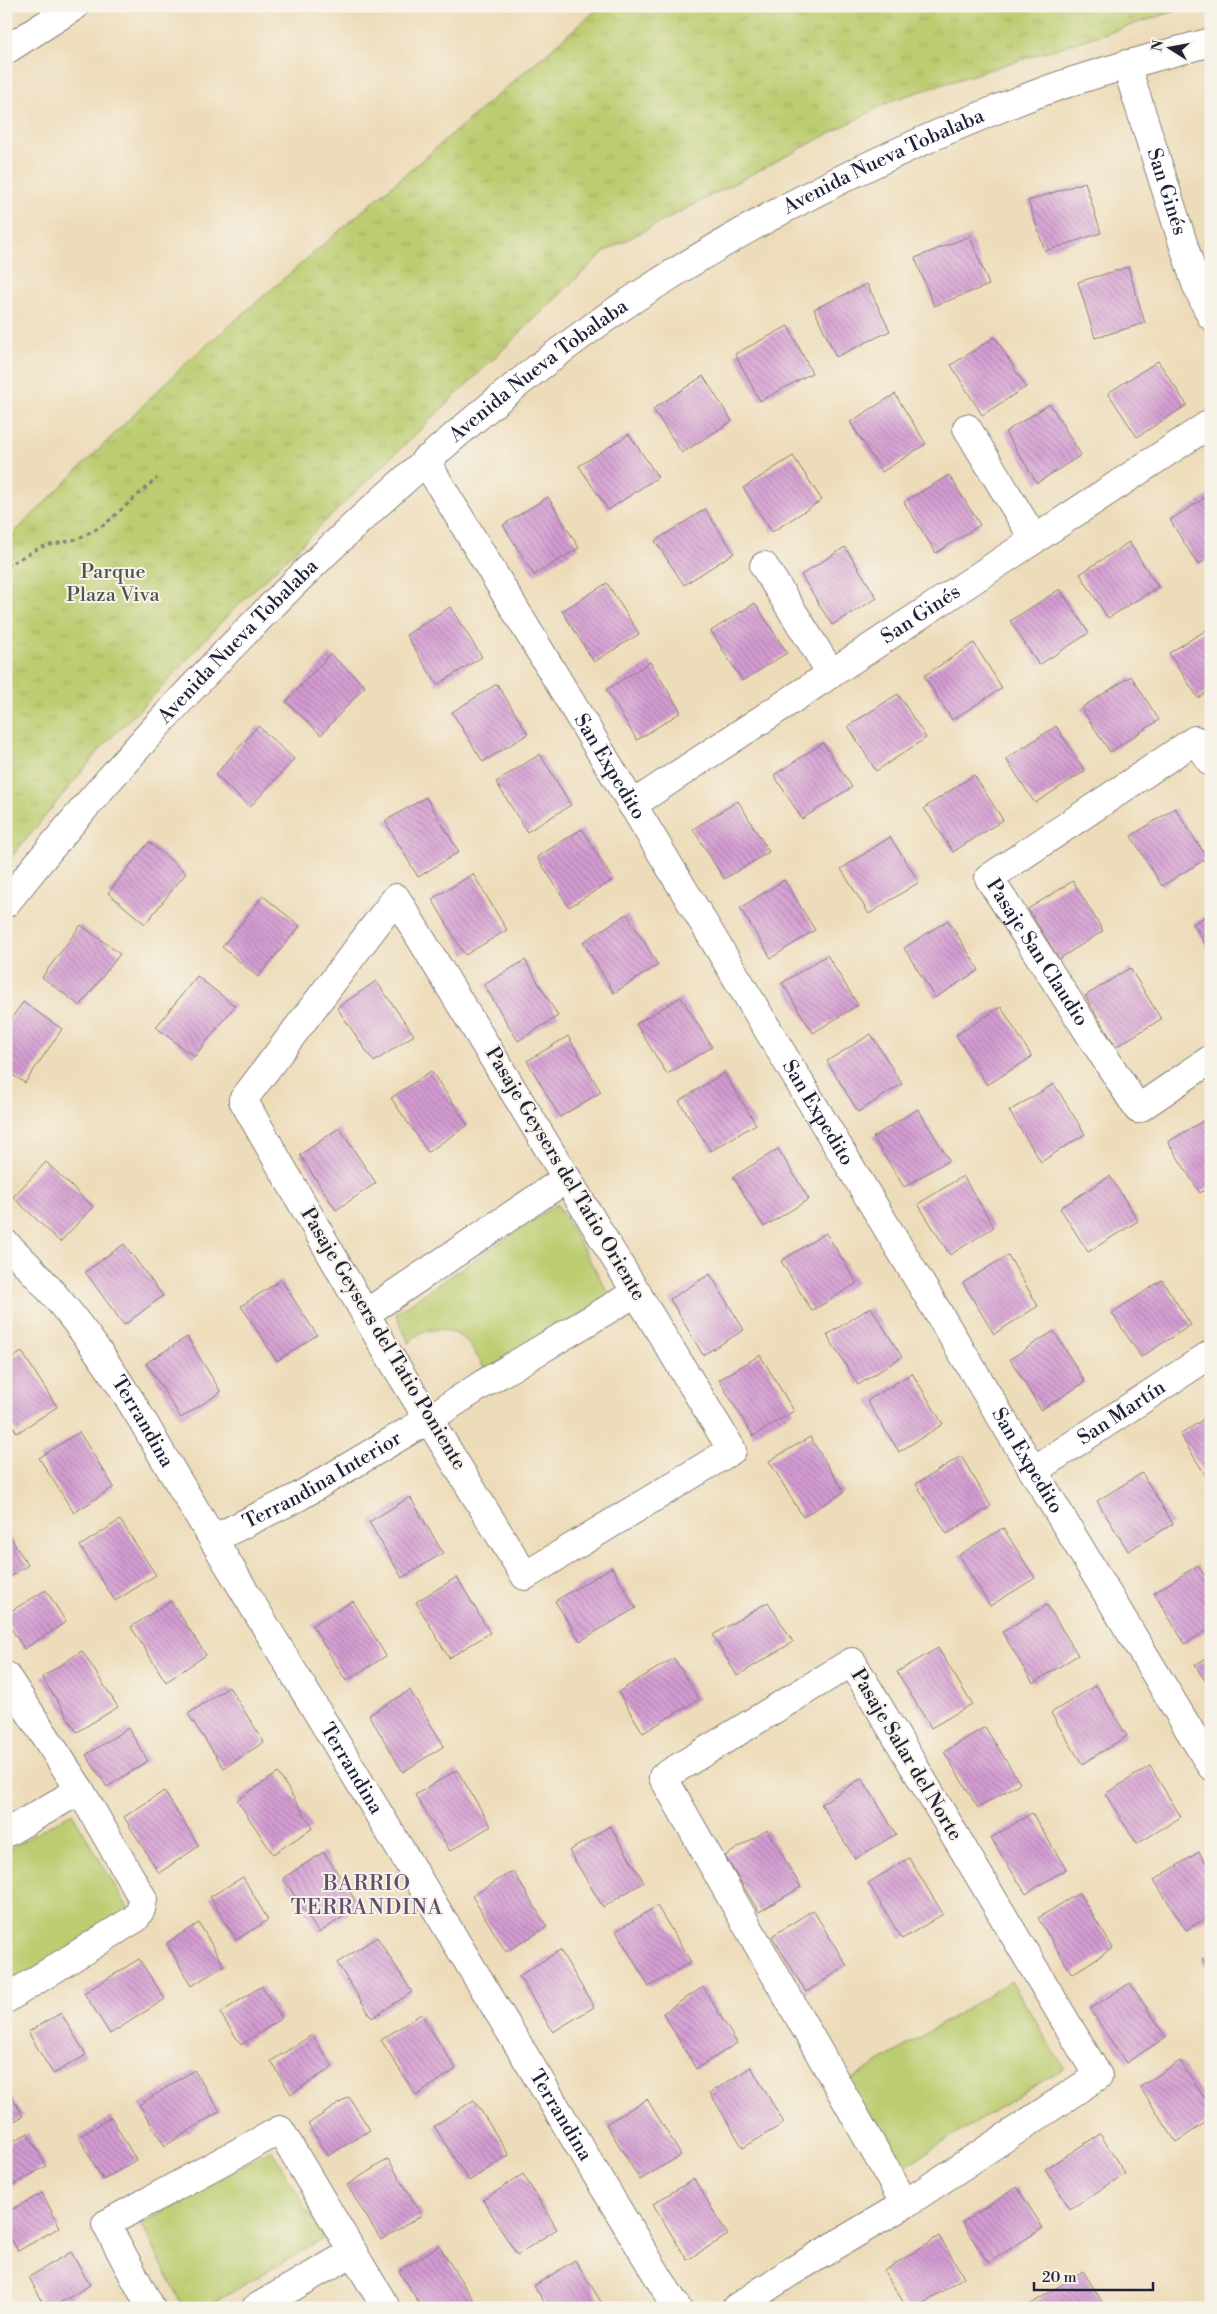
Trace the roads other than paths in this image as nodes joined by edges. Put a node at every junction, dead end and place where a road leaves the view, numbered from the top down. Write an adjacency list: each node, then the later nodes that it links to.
1 (75, 6): 3 (street)
2 (1211, 42): 4 (street, Avenida Nueva Tobalaba)
3 (6, 50)
4 (1126, 64): 5 (street, San Ginés); 8 (street, Avenida Nueva Tobalaba)
5 (1211, 316)
6 (1211, 423): 9 (street, San Ginés)
7 (967, 428): 9 (street)
8 (425, 460): 13 (street, San Expedito); 14 (street, Avenida Nueva Tobalaba)
9 (1034, 540): 11 (street, San Ginés)
10 (764, 566): 11 (street)
11 (831, 673): 13 (street, San Ginés)
12 (1211, 762): 15 (street, Pasaje San Claudio)
13 (632, 805): 23 (street, San Expedito)
14 (6, 903)
15 (1211, 1059)
16 (243, 1100): 17 (street, Pasaje Geysers del Tatio Oriente); 20 (street, Pasaje Geysers del Tatio Poniente)
17 (567, 1178): 19 (street, Pasaje Geysers del Tatio Oriente); 20 (street)
18 (6, 1244): 24 (street, Terrandina)
19 (637, 1292): 22 (street, Terrandina Interior); 25 (street, Pasaje Geysers del Tatio Oriente)
20 (365, 1314): 22 (street, Pasaje Geysers del Tatio Poniente)
21 (1211, 1354): 23 (street, San Martín)
22 (429, 1419): 24 (street, Terrandina Interior); 25 (street, Pasaje Geysers del Tatio Poniente)
23 (1033, 1471): 27 (street, San Expedito)
24 (213, 1538): 36 (street, Terrandina)
25 (525, 1576)
26 (6, 1676): 28 (street)
27 (1211, 1766)
28 (80, 1790): 29 (street); 30 (street)
29 (6, 1834)
30 (6, 1999)
31 (905, 2204): 31 (street, Pasaje Salar del Norte); 37 (street, Pasaje Salar del Norte)
32 (353, 2252): 33 (street); 34 (street); 35 (street)
33 (150, 2308)
34 (256, 2308)
35 (386, 2308)
36 (677, 2308)
37 (736, 2308)

